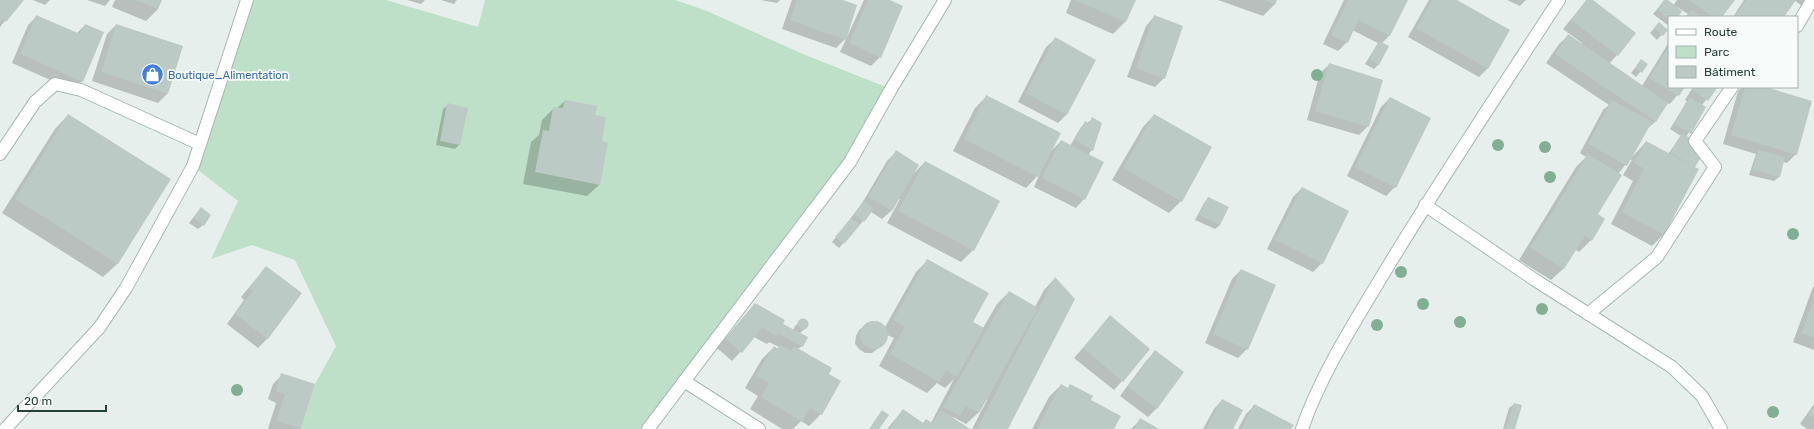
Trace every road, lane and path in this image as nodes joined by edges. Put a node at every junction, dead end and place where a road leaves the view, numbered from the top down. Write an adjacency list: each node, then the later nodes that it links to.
1 (247, 0): 7 (street)
2 (945, 0): 11 (street)
3 (1559, 0): 9 (street)
4 (1812, 0): 5 (street)
5 (1798, 24)
6 (1731, 88): 10 (street)
7 (200, 144): 8 (street); 12 (street)
8 (0, 154)
9 (1424, 205): 10 (street); 15 (street)
10 (1588, 314): 16 (street)
11 (684, 381): 13 (street); 14 (street)
12 (5, 429)
13 (648, 429)
14 (759, 429)
15 (1302, 429)
16 (1721, 429)

